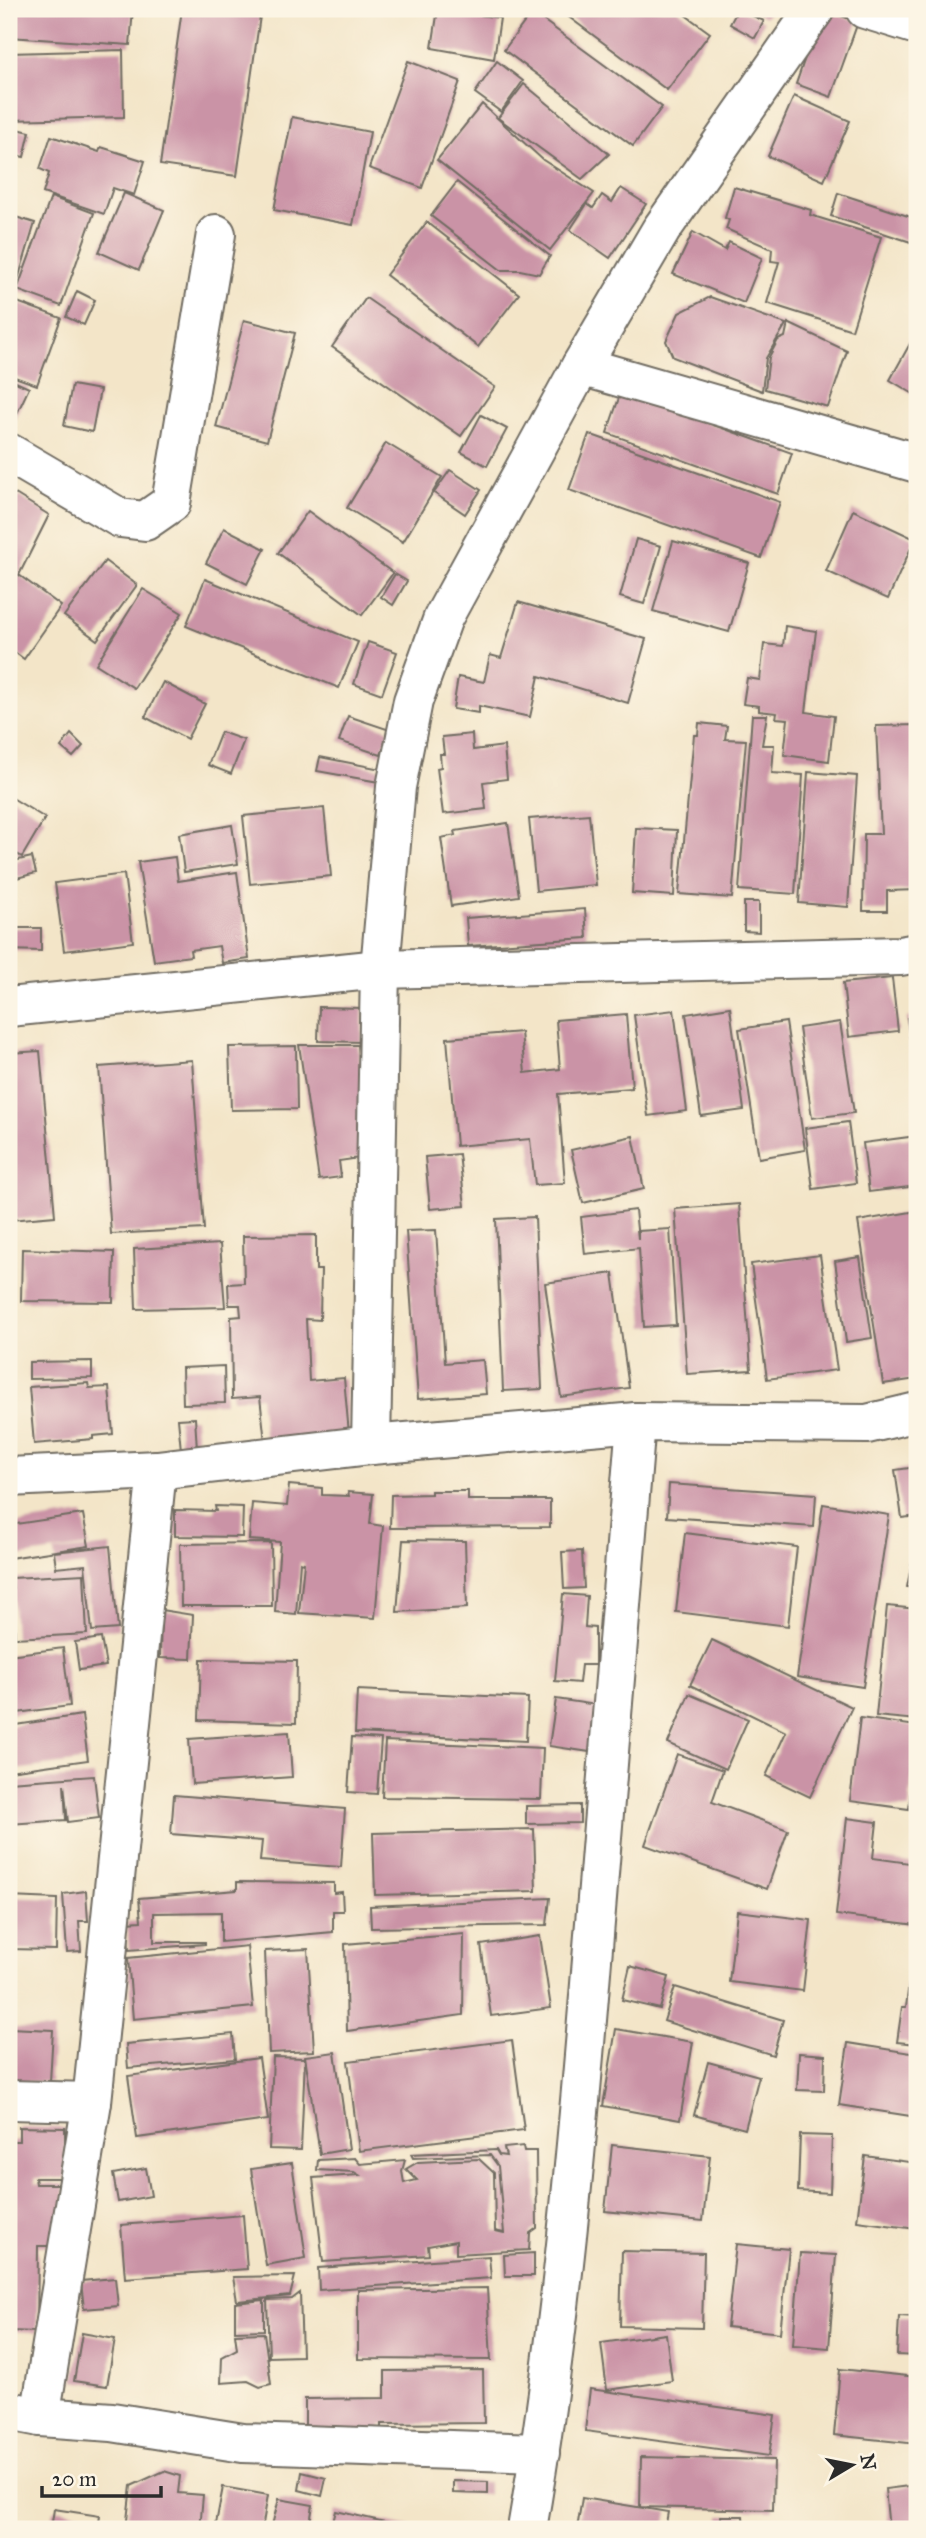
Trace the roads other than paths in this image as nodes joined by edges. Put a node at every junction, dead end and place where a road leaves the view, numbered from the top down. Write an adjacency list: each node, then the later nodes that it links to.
1 (815, 9): 5 (street)
2 (865, 9): 3 (street)
3 (917, 25)
4 (215, 234): 6 (street)
5 (581, 366): 7 (street); 9 (street)
6 (9, 453)
7 (917, 463)
8 (917, 953): 9 (street)
9 (380, 969): 10 (street); 13 (street)
10 (9, 1007)
11 (917, 1412): 12 (street)
12 (636, 1422): 13 (street); 19 (street)
13 (371, 1445): 14 (street)
14 (158, 1470): 15 (street); 17 (street)
15 (9, 1477)
16 (9, 2100): 17 (street)
17 (92, 2102): 18 (street)
18 (25, 2414): 19 (street)
19 (540, 2453): 20 (street)
20 (527, 2529)

